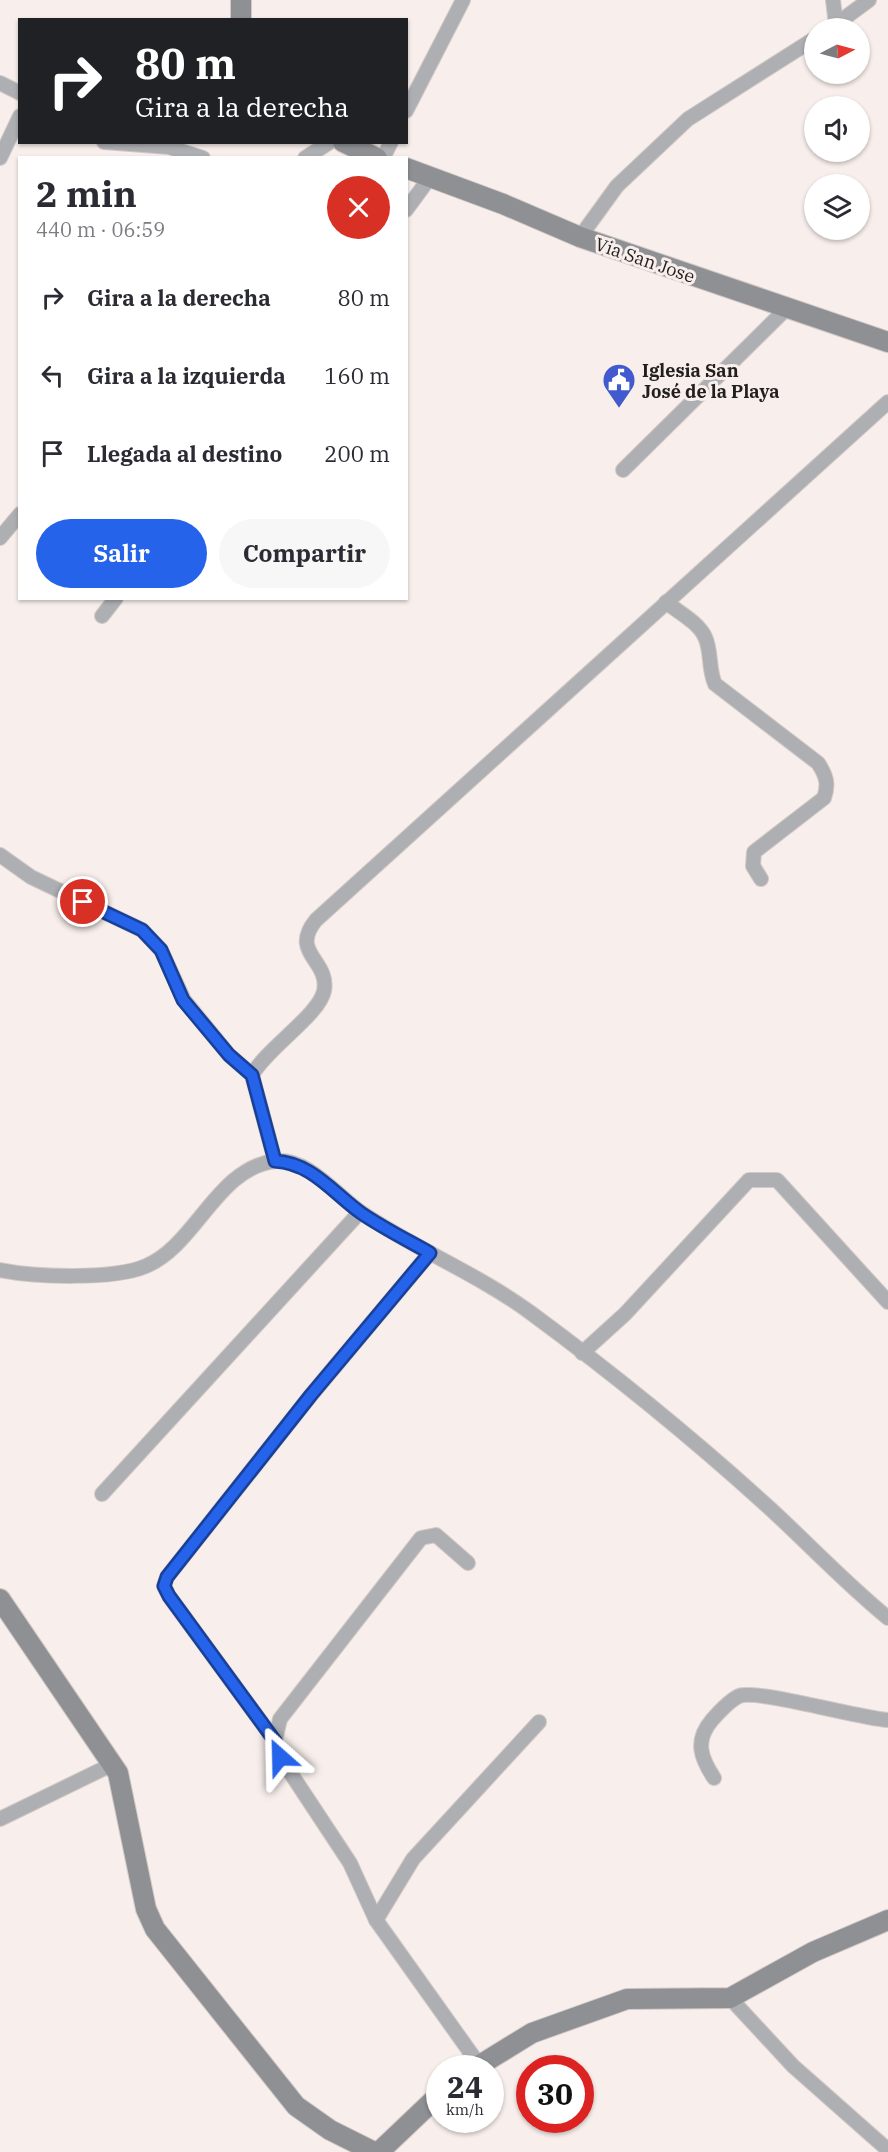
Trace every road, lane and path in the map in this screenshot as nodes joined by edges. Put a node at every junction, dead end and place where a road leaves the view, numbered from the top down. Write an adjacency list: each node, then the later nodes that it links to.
1 (241, 0): 5 (street)
2 (463, 0): 11 (street)
3 (833, 0): 6 (street)
4 (869, 0): 7 (street)
5 (241, 18)
6 (833, 18)
7 (845, 18)
8 (804, 45): 23 (street)
9 (0, 83): 10 (street)
10 (18, 92)
11 (408, 107)
12 (18, 120): 19 (street)
13 (130, 144): 16 (street)
14 (327, 144): 17 (street)
15 (347, 144): 18 (street)
16 (197, 156)
17 (308, 156)
18 (373, 156)
19 (0, 158)
20 (408, 169): 21 (street, Via San Jose)
21 (431, 176): 22 (street); 23 (street, Via San Jose)
22 (408, 207)
23 (580, 237): 24 (street, Via San Jose)
24 (787, 308): 25 (street, Via San Jose); 27 (street)
25 (888, 342)
26 (888, 402): 31 (street)
27 (623, 470)
28 (18, 516): 29 (street)
29 (0, 538)
30 (114, 600): 32 (street)
31 (666, 602): 34 (street); 35 (street)
32 (102, 616)
33 (0, 855): 35 (street)
34 (761, 879)
35 (252, 1075): 36 (street)
36 (275, 1161): 37 (street); 39 (street)
37 (360, 1212): 38 (street); 42 (street)
38 (430, 1253): 41 (street); 48 (street)
39 (0, 1270)
40 (888, 1302): 41 (street)
41 (582, 1353): 45 (street)
42 (102, 1494)
43 (468, 1563): 48 (street)
44 (2, 1606): 49 (street)
45 (888, 1618)
46 (888, 1720): 50 (street)
47 (539, 1722): 52 (street)
48 (275, 1741): 52 (street)
49 (113, 1764): 51 (street); 59 (street)
50 (714, 1778)
51 (0, 1819)
52 (376, 1920): 55 (street)
53 (888, 1920): 54 (street)
54 (730, 1998): 56 (street); 58 (street)
55 (470, 2055)
56 (497, 2055)
57 (426, 2107): 60 (street)
58 (888, 2150)
59 (374, 2152)
60 (379, 2152)

